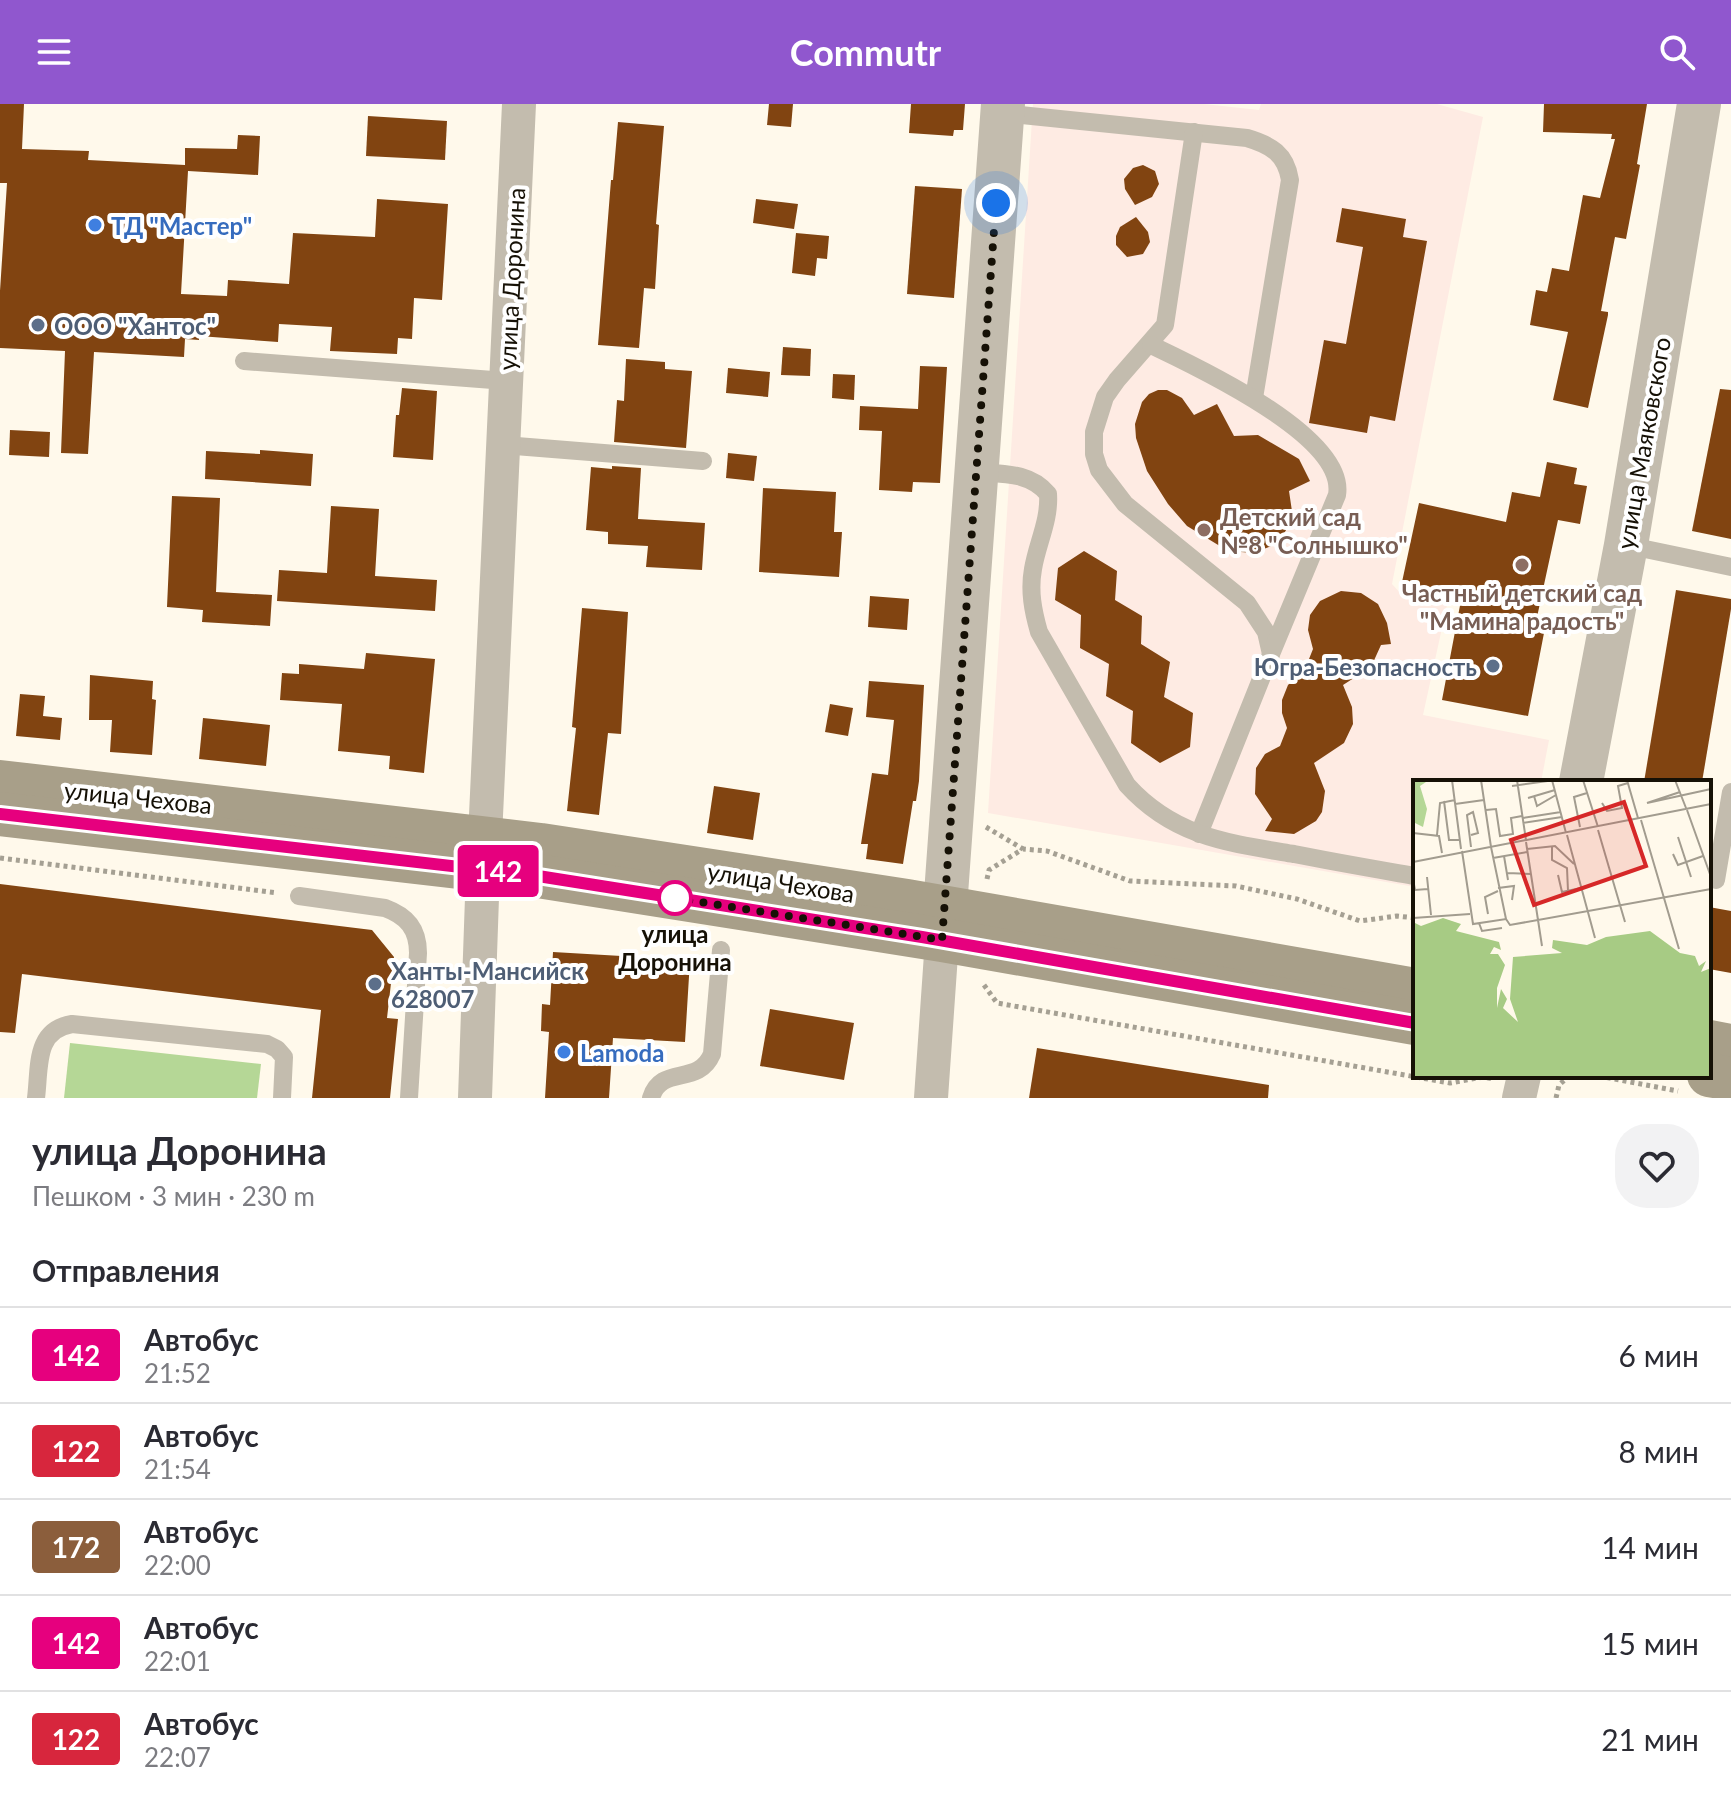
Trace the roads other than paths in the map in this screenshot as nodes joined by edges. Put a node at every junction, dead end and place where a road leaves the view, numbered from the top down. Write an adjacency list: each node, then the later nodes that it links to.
1 (519, 104): 7 (street, улица Доронина)
2 (1699, 104): 12 (street, улица Маяковского)
3 (1002, 108): 4 (lane); 11 (street)
4 (1194, 132): 5 (lane); 8 (lane)
5 (1151, 345): 8 (lane); 14 (lane)
6 (244, 361): 7 (lane)
7 (506, 381): 9 (street, улица Доронина)
8 (1254, 398): 14 (lane)
9 (503, 445): 10 (lane); 20 (street, улица Доронина)
10 (703, 461)
11 (976, 472): 19 (lane); 24 (street)
12 (1626, 545): 13 (lane); 15 (street, улица Маяковского)
13 (1731, 567)
14 (1271, 654): 19 (lane)
15 (1581, 780)
16 (0, 782): 20 (main road, улица Чехова)
17 (1731, 792): 22 (lane)
18 (0, 814): 20 (main road, улица Чехова)
19 (1199, 834): 21 (lane)
20 (484, 853): 24 (main road, улица Чехова); 35 (street, улица Доронина)
21 (1413, 876)
22 (1719, 881)
23 (299, 896): 34 (lane)
24 (943, 924): 26 (main road, улица Чехова); 27 (main road, улица Чехова); 37 (street)
25 (721, 950): 36 (lane)
26 (1413, 990)
27 (1413, 1023)
28 (1711, 1042): 29 (main road)
29 (1731, 1046)
30 (1731, 1079): 31 (main road)
31 (1699, 1084)
32 (36, 1098): 33 (lane)
33 (282, 1098)
34 (409, 1098)
35 (475, 1098)
36 (651, 1098)
37 (931, 1098)

